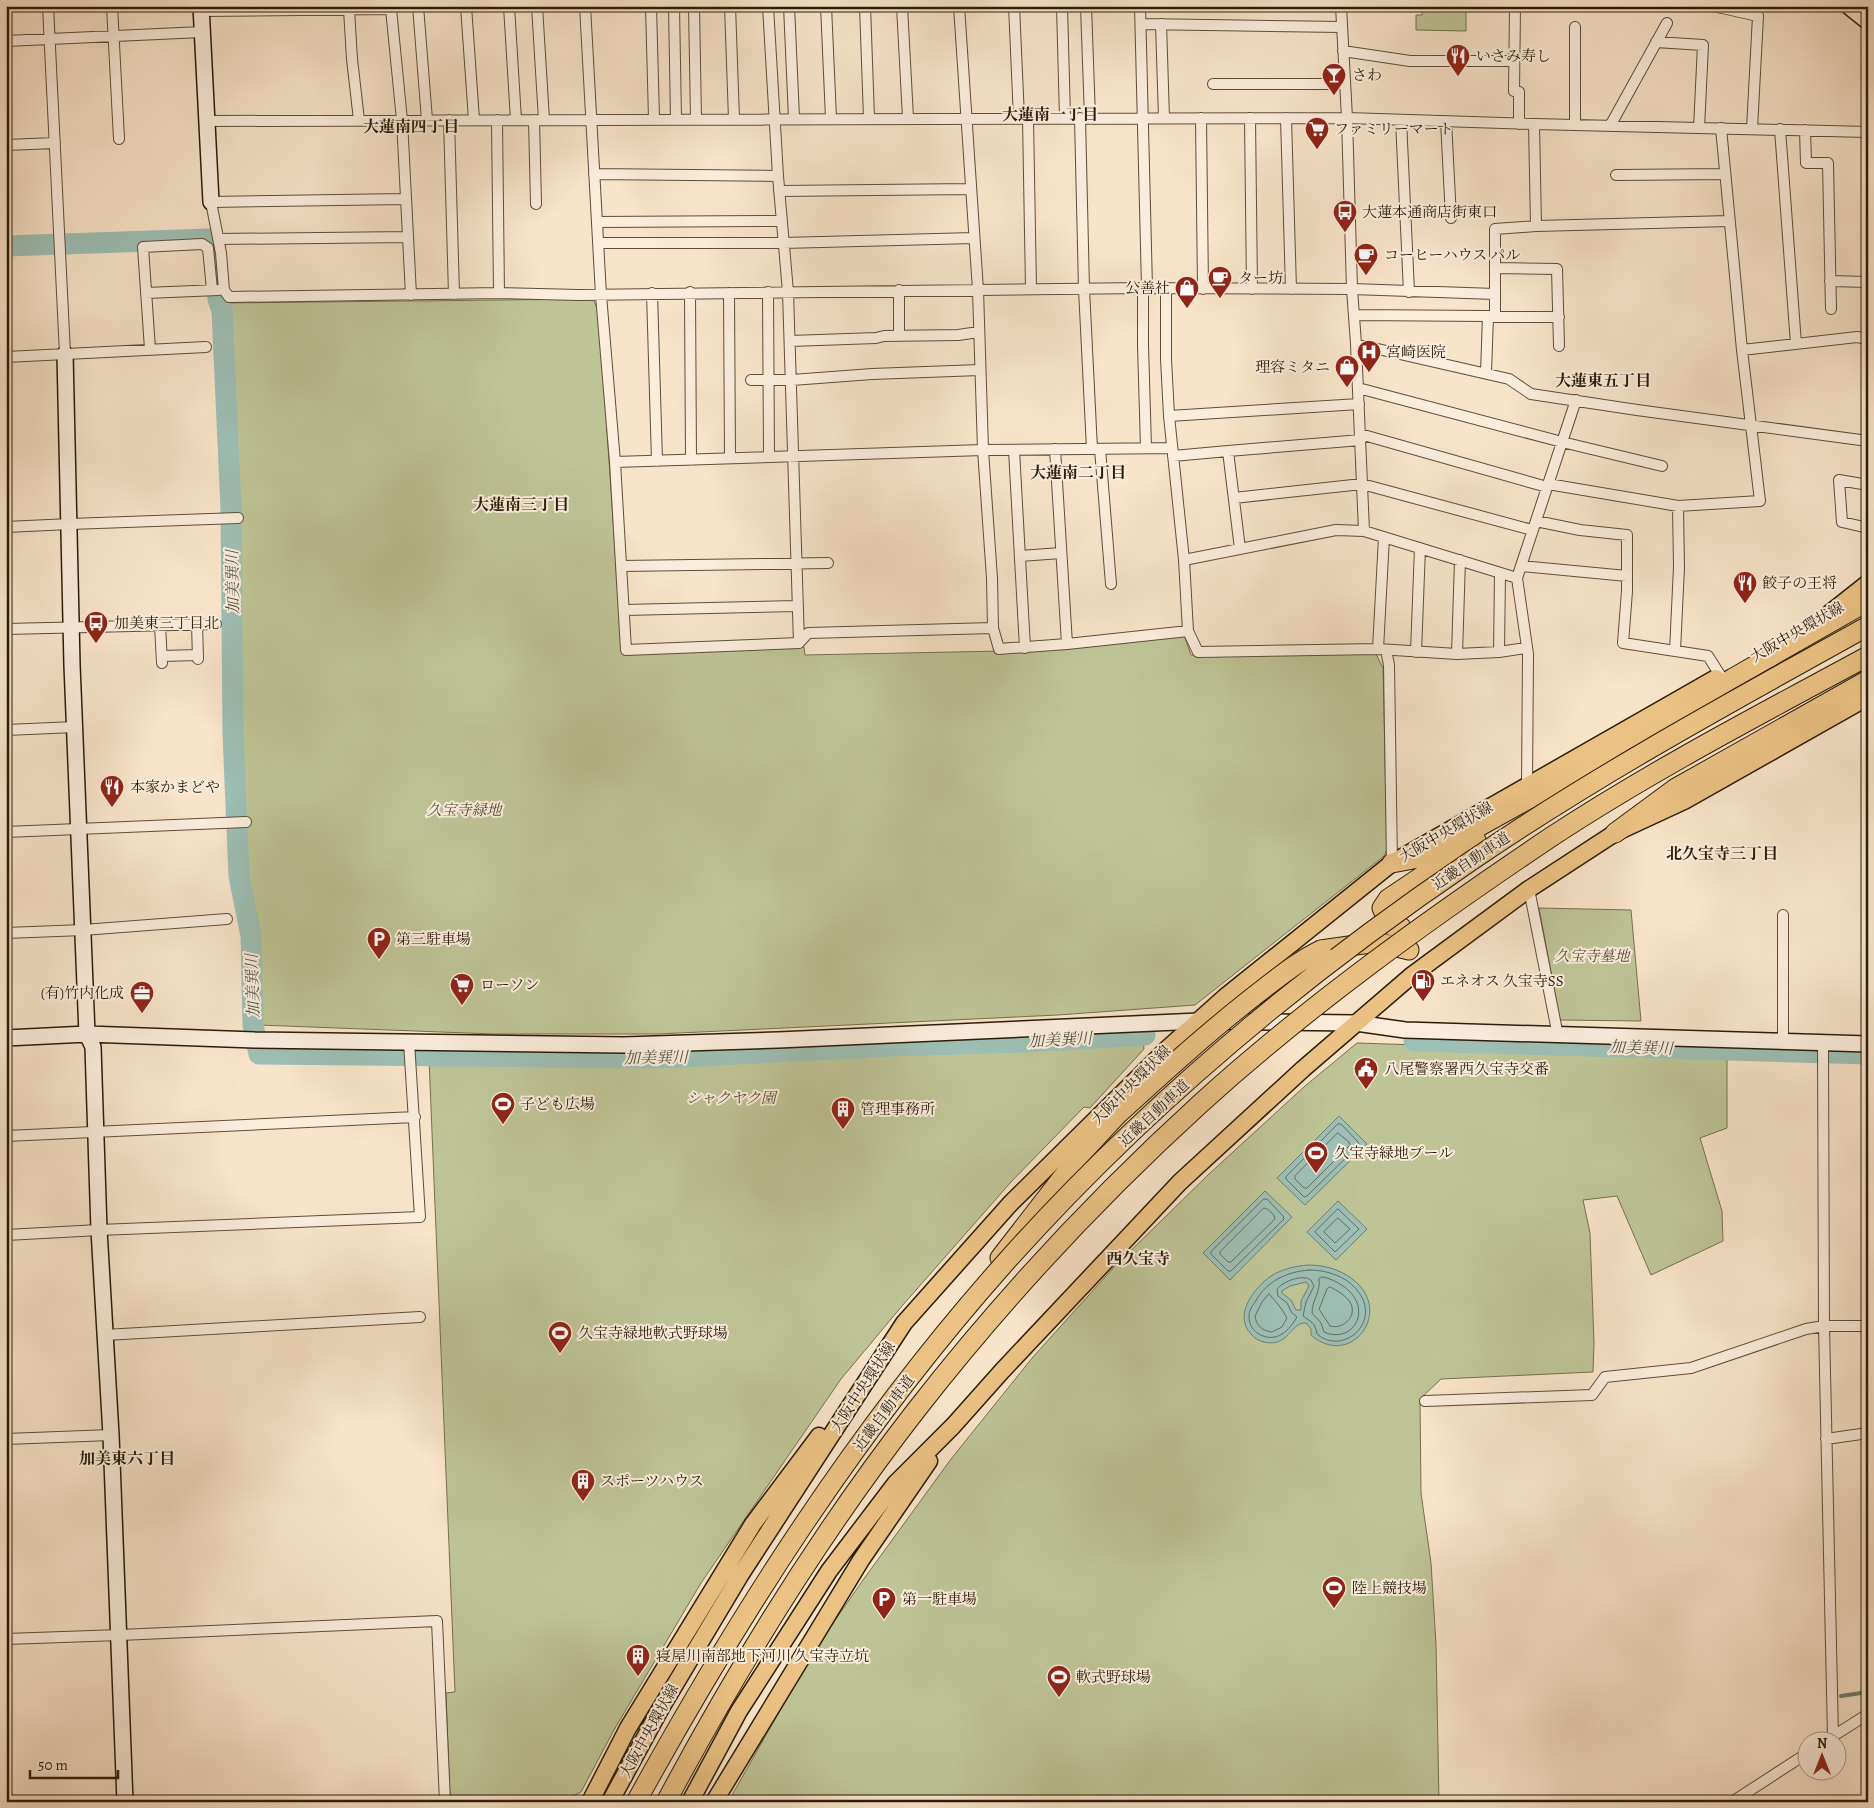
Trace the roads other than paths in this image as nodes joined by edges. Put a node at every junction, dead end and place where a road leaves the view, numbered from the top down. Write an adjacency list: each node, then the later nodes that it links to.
1 (48, 6): 36 (street)
2 (112, 6): 35 (street)
3 (418, 6): 65 (street)
4 (466, 6): 67 (street)
5 (510, 6): 69 (street)
6 (537, 6): 70 (street)
7 (585, 6): 56 (street)
8 (651, 6): 57 (street)
9 (674, 6): 58 (street)
10 (694, 6): 59 (street)
11 (730, 6): 60 (street)
12 (768, 6): 61 (street)
13 (789, 6): 43 (street)
14 (826, 6): 44 (street)
15 (865, 6): 45 (street)
16 (902, 6): 46 (street)
17 (959, 6): 62 (street)
18 (1014, 6): 47 (street)
19 (1062, 6): 48 (street)
20 (1086, 6): 49 (street)
21 (1140, 6): 30 (street)
22 (1341, 6): 32 (street)
23 (1515, 6): 40 (street)
24 (1713, 6): 80 (street)
25 (1848, 6): 28 (street)
26 (201, 9): 27 (street); 34 (street)
27 (349, 10): 63 (street); 64 (street)
28 (1868, 22)
29 (1667, 23): 38 (street)
30 (1141, 24): 31 (street); 50 (street)
31 (1161, 24): 32 (street); 51 (street)
32 (1342, 27): 39 (street)
33 (1575, 27): 76 (street)
34 (202, 32): 35 (street); 72 (street)
35 (114, 36): 36 (street); 84 (street)
36 (50, 40): 37 (street); 85 (street)
37 (6, 41)
38 (1656, 42): 77 (street); 78 (street)
39 (1343, 50): 40 (street); 42 (street)
40 (1514, 60): 74 (street)
41 (1213, 84): 42 (street)
42 (1345, 84): 55 (street)
43 (794, 118): 44 (street); 61 (street)
44 (831, 118): 45 (street)
45 (869, 118): 46 (street)
46 (908, 118): 62 (street)
47 (1024, 118): 48 (street); 62 (street); 110 (street)
48 (1066, 118): 49 (street)
49 (1085, 118): 50 (street); 111 (street)
50 (1143, 118): 51 (street); 109 (street)
51 (1164, 118): 52 (street)
52 (1201, 118): 53 (street); 113 (street)
53 (1250, 118): 54 (street); 114 (street)
54 (1286, 118): 55 (street); 115 (street)
55 (1347, 118): 71 (street); 116 (street)
56 (592, 119): 57 (street); 70 (street); 87 (street)
57 (654, 119): 58 (street)
58 (676, 119): 59 (street)
59 (696, 119): 60 (street)
60 (734, 119): 61 (street)
61 (774, 119): 90 (street)
62 (966, 119): 91 (street)
63 (359, 120): 64 (street); 72 (street)
64 (402, 120): 65 (street); 93 (street)
65 (427, 120): 66 (street)
66 (449, 120): 67 (street); 129 (street)
67 (474, 120): 68 (street)
68 (497, 120): 69 (street); 126 (street)
69 (516, 120): 70 (street)
70 (539, 120): 95 (street)
71 (1401, 120): 73 (street); 124 (street)
72 (207, 121): 94 (street)
73 (1446, 121): 74 (street); 96 (street)
74 (1519, 124): 75 (street)
75 (1534, 124): 76 (street); 100 (street)
76 (1575, 125): 77 (street)
77 (1610, 126): 78 (street)
78 (1699, 128): 79 (street)
79 (1721, 128): 80 (street); 88 (street)
80 (1752, 129): 81 (street)
81 (1780, 129): 82 (street); 142 (street)
82 (1805, 130): 83 (street); 107 (street)
83 (1868, 132)
84 (119, 139)
85 (55, 143): 86 (street); 147 (street)
86 (6, 145)
87 (594, 174): 90 (street); 99 (street)
88 (1725, 174): 89 (street); 98 (street)
89 (1616, 175)
90 (778, 176): 92 (street)
91 (970, 189): 92 (street); 102 (street)
92 (779, 191): 97 (street)
93 (406, 199): 94 (street); 101 (street)
94 (211, 202): 103 (street)
95 (536, 204)
96 (1451, 218)
97 (781, 221): 99 (street); 105 (street)
98 (1728, 221): 100 (street); 146 (street)
99 (597, 222): 104 (street)
100 (1536, 226): 106 (street)
101 (408, 237): 103 (street); 132 (street)
102 (974, 238): 105 (street); 120 (street)
103 (219, 239): 118 (street)
104 (598, 243): 105 (street); 130 (street)
105 (783, 244): 123 (street)
106 (1495, 268): 131 (street); 136 (street)
107 (1830, 281): 108 (street); 133 (street)
108 (1868, 282)
109 (1145, 288): 111 (street); 112 (street); 162 (street)
110 (1032, 289): 111 (street); 120 (street)
111 (1084, 289): 164 (street)
112 (1166, 289): 113 (street); 157 (street)
113 (1203, 289): 114 (street)
114 (1252, 289): 115 (street)
115 (1291, 289): 116 (street)
116 (1352, 289): 124 (street); 134 (street)
117 (212, 290): 118 (street); 125 (street); 125 (street)
118 (224, 290): 132 (street)
119 (899, 290): 120 (street); 123 (street); 138 (street)
120 (978, 290): 137 (street)
121 (690, 292): 127 (street); 128 (street); 172 (street)
122 (768, 292): 123 (street); 128 (street); 152 (street)
123 (788, 292): 140 (street)
124 (1409, 292): 131 (street)
125 (146, 293): 145 (street)
126 (500, 293): 129 (street); 130 (street)
127 (652, 293): 130 (street); 173 (street)
128 (729, 293): 171 (street)
129 (454, 294): 132 (street)
130 (601, 294): 174 (street)
131 (1495, 294): 135 (street)
132 (410, 295)
133 (1831, 309)
134 (1354, 315): 135 (street); 141 (street)
135 (1492, 317): 136 (street); 150 (street)
136 (1559, 317): 143 (street)
137 (979, 332): 138 (street); 149 (street)
138 (899, 336): 140 (street)
139 (1868, 339): 142 (street)
140 (790, 341): 153 (street)
141 (1356, 344): 150 (street); 154 (street)
142 (1796, 344): 146 (street)
143 (1559, 346)
144 (206, 347): 145 (street)
145 (150, 349): 147 (street)
146 (1742, 350): 158 (street)
147 (65, 354): 148 (street); 182 (street)
148 (6, 357)
149 (980, 370): 153 (street); 165 (street)
150 (1486, 373): 155 (street)
151 (751, 380): 152 (street)
152 (768, 380): 153 (street); 170 (street)
153 (792, 380): 169 (street)
154 (1358, 388): 156 (street); 161 (street)
155 (1576, 400): 158 (street); 161 (street)
156 (1359, 404): 157 (street); 159 (street)
157 (1170, 416): 168 (street)
158 (1751, 425): 160 (street); 180 (street)
159 (1360, 437): 167 (street); 176 (street); 178 (street)
160 (1868, 441)
161 (1562, 442): 175 (street); 178 (street)
162 (1146, 448): 164 (street); 168 (street)
163 (1054, 449): 164 (street); 166 (street); 190 (street)
164 (1096, 449): 202 (street)
165 (983, 450): 166 (street); 169 (street); 213 (street)
166 (1014, 450): 191 (street)
167 (1228, 451): 168 (street); 179 (street)
168 (1173, 452): 192 (street)
169 (794, 456): 170 (street); 194 (street)
170 (769, 457): 171 (street)
171 (730, 458): 172 (street)
172 (691, 460): 173 (street)
173 (657, 461): 174 (street)
174 (615, 462): 196 (street)
175 (1662, 466)
176 (1362, 484): 179 (street); 183 (street); 186 (street)
177 (1868, 485): 185 (street)
178 (1548, 486): 180 (street); 183 (street)
179 (1234, 498): 189 (street)
180 (1678, 506): 221 (street)
181 (238, 518): 182 (street)
182 (70, 524): 184 (street); 212 (street)
183 (1534, 525): 197 (street); 199 (street)
184 (6, 527)
185 (1868, 528)
186 (1364, 531): 187 (street); 189 (street)
187 (1384, 537): 188 (street); 220 (street)
188 (1420, 548): 193 (street); 222 (street)
189 (1240, 549): 192 (street)
190 (1061, 553): 191 (street); 217 (street)
191 (1020, 556): 218 (street)
192 (1184, 560): 215 (street)
193 (1460, 560): 198 (street); 224 (street)
194 (797, 562): 195 (street); 196 (street); 205 (street)
195 (828, 563)
196 (621, 566): 206 (street)
197 (1521, 566): 199 (street); 200 (street)
198 (1500, 573): 200 (street); 223 (street)
199 (1627, 576): 221 (street)
200 (1517, 578): 219 (street)
201 (1868, 583): 207 (main road)
202 (1111, 584)
203 (1868, 592): 207 (main road, 大阪中央環状線)
204 (1868, 601): 231 (highway)
205 (798, 606): 206 (street); 216 (street)
206 (624, 610): 216 (street)
207 (1830, 613): 226 (main road, 大阪中央環状線)
208 (197, 624): 209 (street); 210 (street); 210 (street)
209 (216, 624)
210 (160, 625): 212 (street)
211 (1868, 626): 263 (highway, 近畿自動車道, bridge)
212 (71, 627): 214 (street); 229 (street)
213 (993, 628): 216 (street); 218 (street)
214 (6, 629)
215 (1188, 631): 217 (street); 220 (street)
216 (799, 643)
217 (1067, 644): 218 (street)
218 (1025, 648)
219 (1526, 648): 223 (street); 232 (street)
220 (1382, 650): 222 (street); 237 (street)
221 (1675, 651): 226 (street)
222 (1416, 652): 224 (street)
223 (1499, 652): 224 (street)
224 (1457, 654)
225 (1868, 656): 282 (highway, 近畿自動車道, bridge)
226 (1720, 675): 232 (main road, 大阪中央環状線)
227 (1868, 680): 236 (highway)
228 (1866, 698): 236 (main road)
229 (75, 727): 230 (street); 234 (street)
230 (6, 730)
231 (1588, 766): 237 (highway); 241 (highway)
232 (1527, 786): 237 (main road, 大阪中央環状線)
233 (246, 822): 234 (street)
234 (80, 828): 235 (street); 242 (street)
235 (6, 832)
236 (1615, 833): 238 (main road)
237 (1392, 863): 245 (main road, 大阪中央環状線)
238 (1529, 889): 246 (main road); 248 (street)
239 (1783, 915): 251 (street)
240 (227, 919): 242 (street)
241 (1401, 927)
242 (83, 930): 243 (street); 247 (street)
243 (6, 933)
244 (1409, 950): 263 (highway, bridge)
245 (1199, 1021): 246 (street); 250 (street); 260 (main road, 大阪中央環状線)
246 (1356, 1023): 248 (street); 266 (main road)
247 (87, 1034): 249 (street); 250 (street); 255 (street)
248 (1558, 1036): 251 (street)
249 (6, 1038)
250 (409, 1042): 254 (street)
251 (1783, 1042): 253 (street)
252 (1868, 1044): 253 (street)
253 (1822, 1051): 261 (street)
254 (415, 1117): 255 (street); 257 (street)
255 (96, 1132): 256 (street); 257 (street)
256 (6, 1136)
257 (99, 1230): 258 (street); 264 (street)
258 (6, 1235)
259 (420, 1317): 264 (street)
260 (904, 1322): 279 (main road); 280 (main road, 大阪中央環状線)
261 (1824, 1326): 262 (street); 265 (street); 270 (street)
262 (1868, 1326)
263 (946, 1332): 281 (highway, 近畿自動車道, bridge)
264 (105, 1335): 268 (street)
265 (1425, 1401)
266 (953, 1426): 283 (main road); 284 (main road)
267 (1868, 1433): 270 (street)
268 (111, 1435): 269 (street); 271 (street)
269 (6, 1439)
270 (1826, 1439): 274 (street)
271 (120, 1635): 272 (street); 277 (street); 278 (street)
272 (6, 1639)
273 (1868, 1714): 275 (street)
274 (1830, 1730)
275 (1843, 1730)
276 (1796, 1760): 285 (street)
277 (125, 1802)
278 (445, 1802)
279 (590, 1802)
280 (610, 1802)
281 (636, 1802)
282 (666, 1802)
283 (690, 1802)
284 (714, 1802)
285 (1732, 1802)

